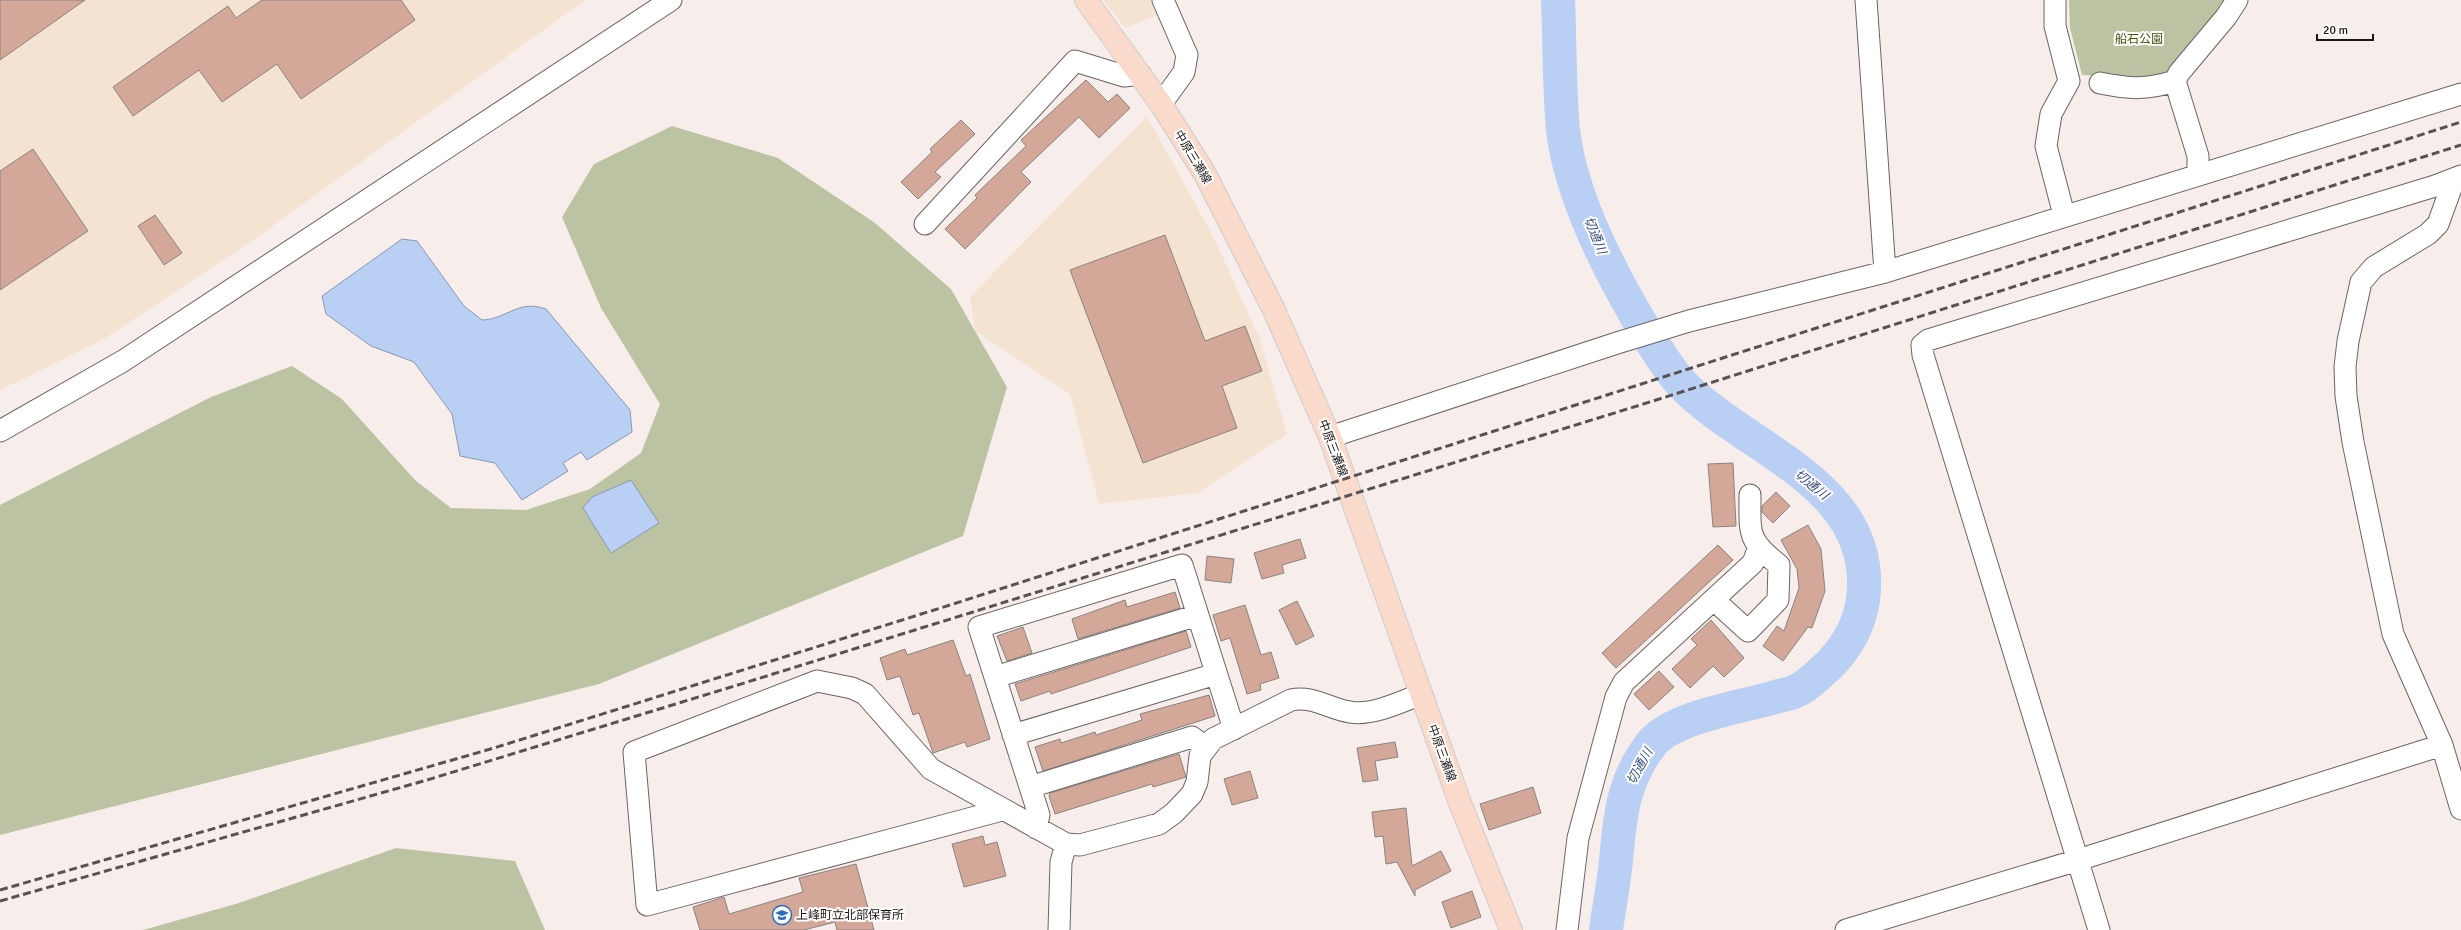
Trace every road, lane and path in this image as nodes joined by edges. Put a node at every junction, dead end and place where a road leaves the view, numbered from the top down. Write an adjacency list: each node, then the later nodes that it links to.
1 (671, 0): 17 (street)
2 (1086, 0): 7 (main road, 中原三瀬線)
3 (1163, 0): 11 (street)
4 (1866, 0): 16 (street)
5 (2054, 0): 14 (street)
6 (2237, 0): 8 (street)
7 (1140, 74): 11 (main road, 中原三瀬線); 15 (street)
8 (2175, 81): 9 (street); 12 (street)
9 (2100, 83)
10 (2461, 94): 12 (street)
11 (1161, 104): 18 (main road, 中原三瀬線)
12 (2198, 174): 14 (street)
13 (2458, 178): 28 (street); 35 (street)
14 (2064, 215): 16 (street)
15 (925, 224)
16 (1885, 272): 18 (street)
17 (3, 428)
18 (1330, 437): 25 (main road, 中原三瀬線)
19 (1750, 495): 20 (street)
20 (1758, 549): 21 (street); 21 (street)
21 (1714, 600): 38 (street)
22 (1198, 615): 23 (street); 24 (street); 24 (street)
23 (1216, 674): 26 (street); 27 (street)
24 (995, 677): 27 (street)
25 (1421, 694): 26 (street); 37 (main road, 中原三瀬線)
26 (1234, 729): 29 (street)
27 (1013, 736): 30 (street)
28 (2442, 745): 31 (street); 35 (street)
29 (1205, 747): 30 (street); 34 (street)
30 (1030, 787): 33 (street)
31 (2461, 809)
32 (1002, 810): 32 (street); 33 (street)
33 (1036, 828): 34 (street)
34 (1066, 844): 36 (street)
35 (2078, 860): 39 (street); 40 (street)
36 (1059, 930)
37 (1512, 930)
38 (1567, 930)
39 (1846, 930)
40 (2099, 930)

